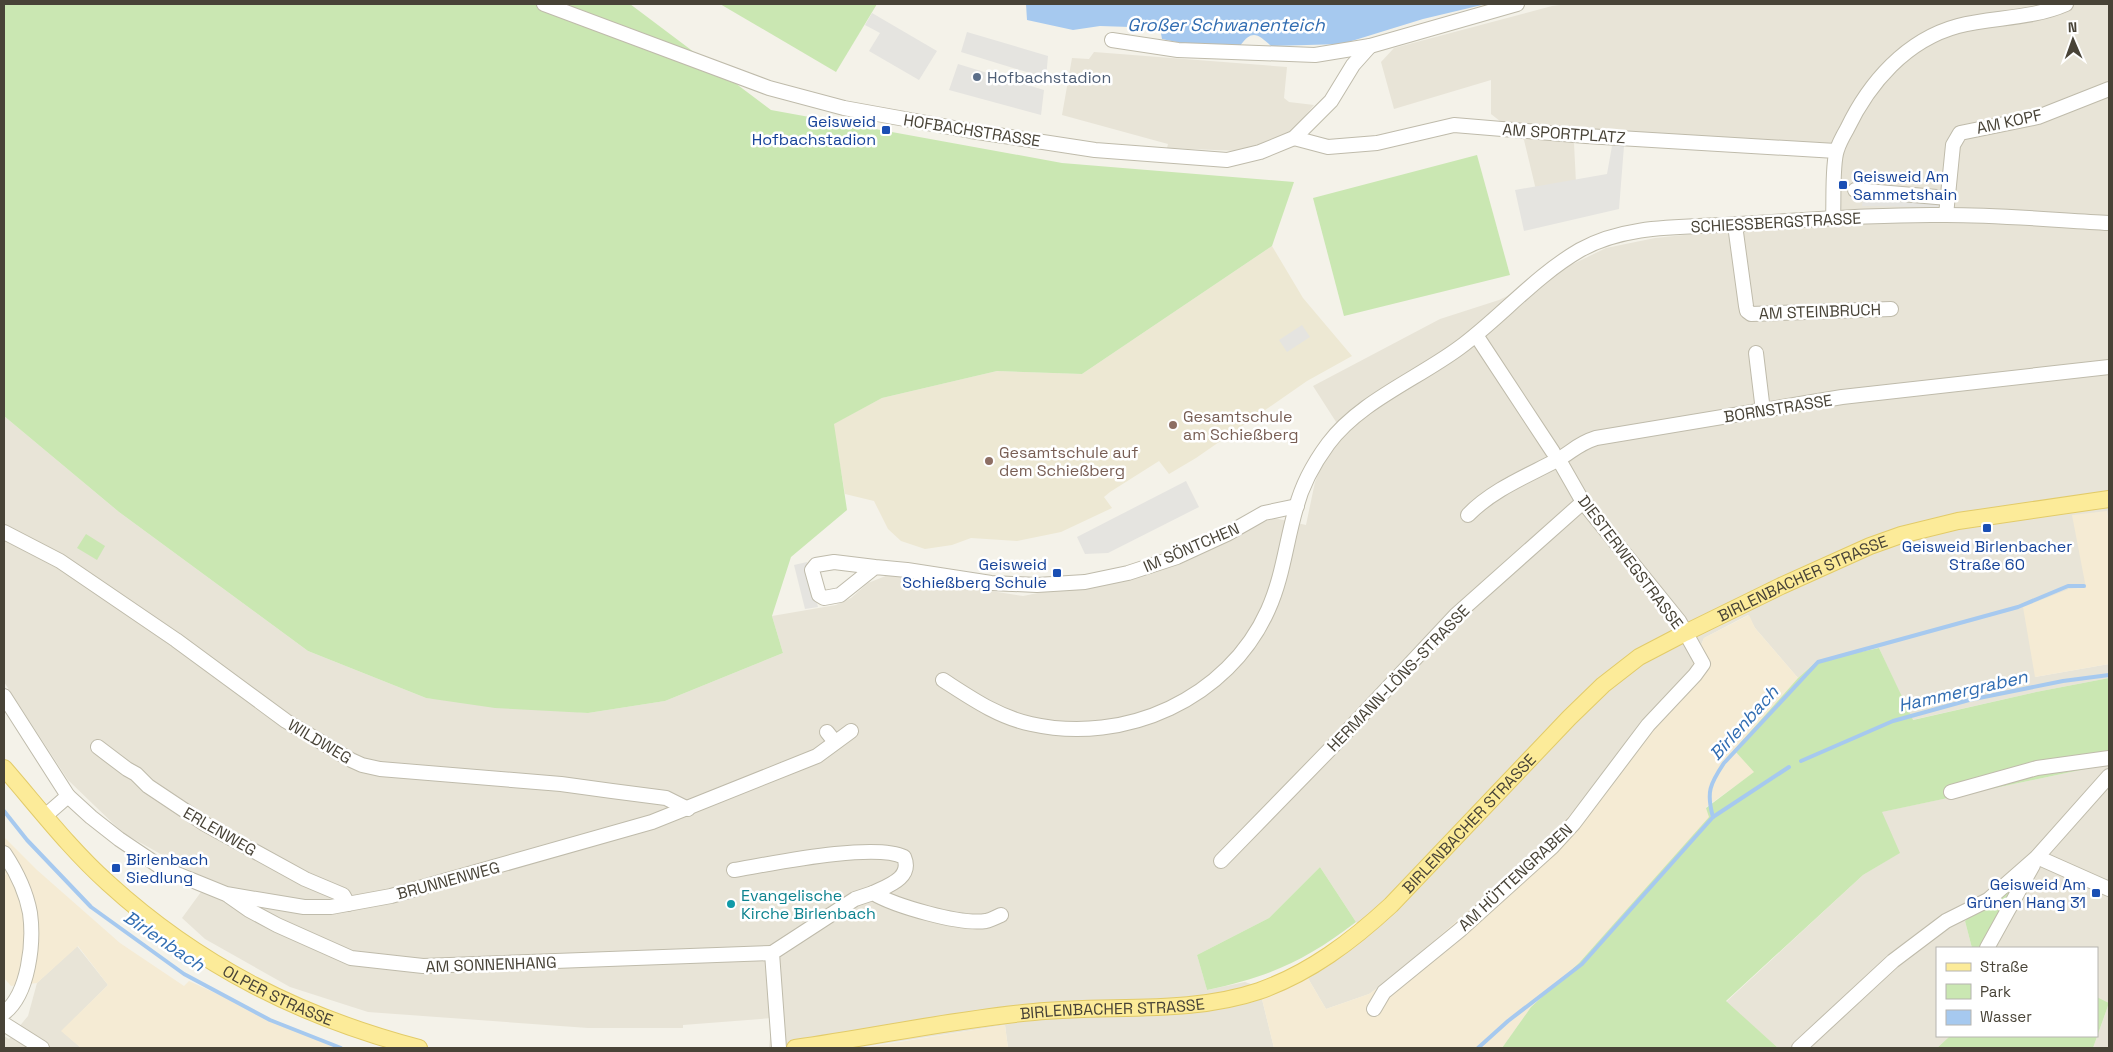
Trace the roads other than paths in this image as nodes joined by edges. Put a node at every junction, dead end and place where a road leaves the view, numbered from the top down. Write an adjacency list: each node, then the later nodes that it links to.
1 (544, 4): 7 (street, HOFBACHSTRASSE)
2 (1517, 4): 5 (street)
3 (2066, 4): 8 (street)
4 (1112, 40): 5 (street)
5 (1370, 46): 7 (street, HOFBACHSTRASSE)
6 (2109, 89): 10 (street, AM KOPF)
7 (1294, 138): 8 (street, AM SPORTPLATZ)
8 (1836, 151): 12 (street)
9 (1855, 190): 10 (street)
10 (1948, 198): 11 (street, AM KOPF)
11 (1946, 215): 12 (street, SCHIESSBERGSTRASSE); 13 (street, SCHIESSBERGSTRASSE)
12 (1833, 218): 14 (street, SCHIESSBERGSTRASSE)
13 (2109, 223)
14 (1735, 225): 15 (street, AM STEINBRUCH); 16 (street, SCHIESSBERGSTRASSE)
15 (1891, 309)
16 (1476, 335): 20 (street); 23 (street, SCHIESSBERGSTRASSE)
17 (1756, 352): 19 (street)
18 (2109, 367): 19 (street, BORNSTRASSE)
19 (1763, 411): 20 (street, BORNSTRASSE)
20 (1556, 456): 22 (street, DIESTERWEGSTRASSE); 24 (street, BORNSTRASSE)
21 (2109, 499): 27 (main road, BIRLENBACHER STRASSE)
22 (1583, 502): 27 (street, DIESTERWEGSTRASSE); 42 (street, HERMANN-LÖNS-STRASSE)
23 (1296, 506): 26 (street, IM SÖNTCHEN); 29 (street, SCHIESSBERGSTRASSE)
24 (1468, 515)
25 (4, 532): 38 (street, WILDWEG)
26 (875, 567)
27 (1684, 633): 28 (street, DIESTERWEGSTRASSE); 57 (main road, BIRLENBACHER STRASSE)
28 (1703, 664): 51 (street, AM HÜTTENGRABEN)
29 (943, 680)
30 (4, 696): 37 (street, BRUNNENWEG)
31 (851, 731): 38 (street, BRUNNENWEG)
32 (98, 747): 47 (street, ERLENWEG)
33 (2109, 758): 36 (street)
34 (4, 768): 39 (main road, OLPER STRASSE)
35 (2109, 776): 41 (street)
36 (1951, 792)
37 (68, 796): 39 (street); 46 (street, BRUNNENWEG)
38 (688, 809): 47 (street, BRUNNENWEG)
39 (45, 816): 55 (main road, OLPER STRASSE)
40 (4, 853): 52 (street)
41 (2037, 857): 44 (street); 49 (street); 58 (street)
42 (1221, 861)
43 (734, 870): 45 (street)
44 (2109, 889)
45 (873, 893): 48 (street); 50 (street)
46 (226, 894): 47 (street, BRUNNENWEG); 50 (street, AM SONNENHANG)
47 (348, 904)
48 (1000, 915)
49 (1988, 947)
50 (772, 953): 56 (street)
51 (1374, 1009)
52 (4, 1013)
53 (4, 1024): 54 (street)
54 (42, 1048)
55 (419, 1048)
56 (779, 1048)
57 (795, 1048)
58 (1799, 1048)

